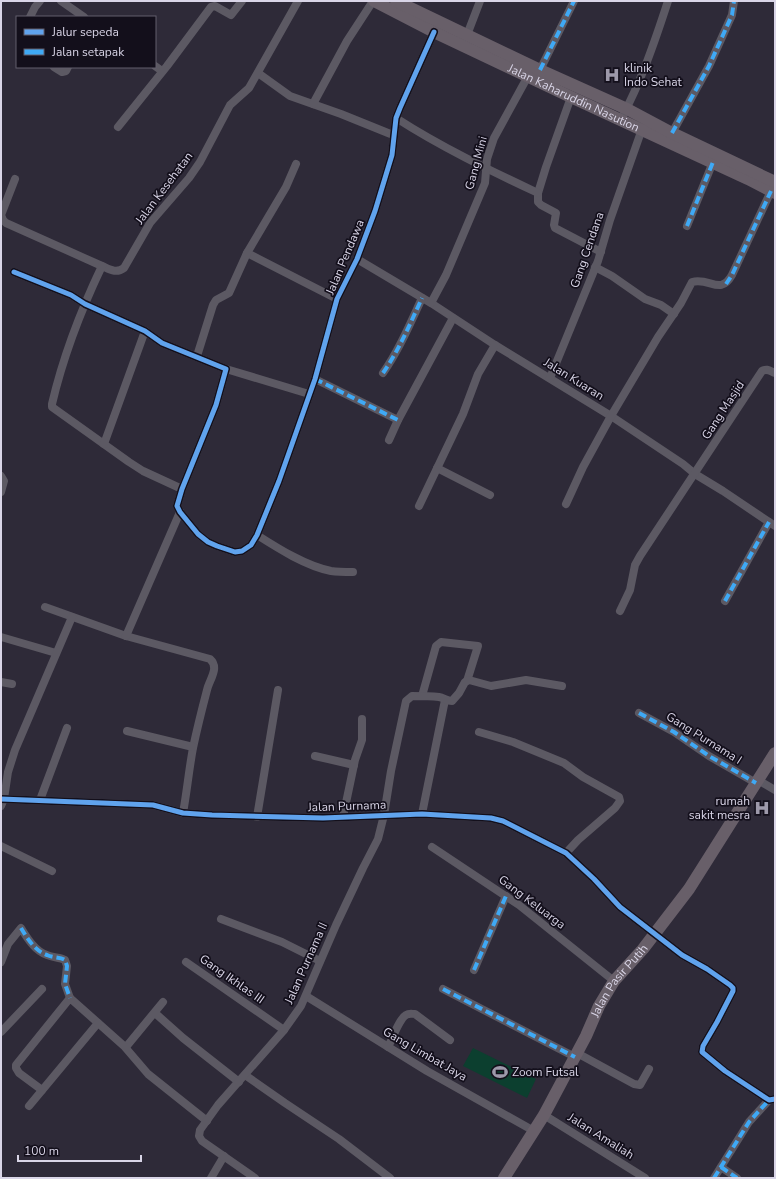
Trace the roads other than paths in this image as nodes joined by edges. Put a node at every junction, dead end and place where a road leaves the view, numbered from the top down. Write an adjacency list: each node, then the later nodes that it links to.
1 (40, 1): 11 (street)
2 (61, 1): 12 (street)
3 (242, 1): 17 (street)
4 (298, 1): 19 (street, Jalan Kesehatan)
5 (373, 1): 13 (highway, Jalan Kaharuddin Nasution); 22 (street)
6 (480, 1): 14 (street)
7 (574, 1): 18 (street)
8 (668, 1): 23 (street)
9 (734, 1): 27 (street)
10 (400, 2): 14 (highway, Jalan Kaharuddin Nasution)
11 (30, 16)
12 (83, 16)
13 (434, 32): 20 (highway, Jalan Kaharuddin Nasution); 24 (street, Jalan Pendawa)
14 (466, 35): 18 (highway, Jalan Kaharuddin Nasution)
15 (56, 68): 16 (street)
16 (68, 68)
17 (158, 69): 25 (street)
18 (540, 70): 23 (highway, Jalan Kaharuddin Nasution)
19 (258, 72): 22 (street); 39 (street, Jalan Kesehatan)
20 (528, 76): 21 (highway, Jalan Kaharuddin Nasution); 31 (street, Gang Mini)
21 (571, 97): 23 (highway, Jalan Kaharuddin Nasution); 34 (street)
22 (313, 104): 28 (street)
23 (624, 114): 26 (highway, Jalan Kaharuddin Nasution); 27 (highway, Jalan Kaharuddin Nasution)
24 (396, 118): 28 (street, Jalan Pendawa); 31 (street)
25 (118, 127)
26 (642, 129): 29 (highway, Jalan Kaharuddin Nasution); 36 (street, Gang Cendana)
27 (672, 133): 33 (highway, Jalan Kaharuddin Nasution)
28 (393, 135): 38 (street, Jalan Pendawa)
29 (713, 162): 33 (highway, Jalan Kaharuddin Nasution); 35 (street)
30 (296, 164): 37 (street)
31 (486, 169): 34 (street); 44 (street, Gang Mini)
32 (15, 179): 39 (street, Jalan Kesehatan)
33 (774, 189): 46 (street)
34 (538, 192): 36 (street)
35 (687, 226)
36 (601, 252): 40 (street, Gang Cendana)
37 (247, 253): 43 (street); 50 (street)
38 (357, 259): 42 (street, Jalan Kuaran); 43 (street, Jalan Pendawa)
39 (102, 266): 45 (street)
40 (595, 267): 46 (street); 54 (street, Gang Cendana)
41 (14, 272): 45 (street)
42 (422, 298): 44 (street, Jalan Kuaran); 52 (street)
43 (337, 299): 55 (street, Jalan Pendawa)
44 (431, 303): 47 (street, Jalan Kuaran)
45 (85, 304): 48 (street); 60 (street)
46 (674, 314): 57 (street)
47 (453, 318): 49 (street, Jalan Kuaran); 58 (street)
48 (145, 331): 50 (street); 60 (street)
49 (495, 345): 54 (street, Jalan Kuaran); 61 (street)
50 (197, 356): 51 (street)
51 (226, 369): 56 (street); 64 (street)
52 (383, 373)
53 (775, 373): 62 (street, Gang Masjid)
54 (550, 378): 57 (street, Jalan Kuaran)
55 (315, 379): 56 (street, Jalan Pendawa); 58 (street)
56 (309, 394): 71 (street, Jalan Pendawa)
57 (611, 416): 62 (street, Jalan Kuaran); 67 (street)
58 (398, 420): 59 (street)
59 (389, 440)
60 (104, 444): 64 (street)
61 (437, 468): 66 (street); 68 (street)
62 (695, 474): 70 (street, Jalan Kuaran); 75 (street)
63 (1, 476): 65 (street)
64 (182, 489): 69 (street)
65 (1, 492)
66 (490, 495)
67 (566, 504)
68 (419, 506)
69 (180, 512): 71 (street, Jalan Pendawa); 77 (street)
70 (772, 524): 73 (street)
71 (257, 535): 72 (street)
72 (353, 572)
73 (725, 601)
74 (45, 607): 76 (street)
75 (620, 611)
76 (72, 617): 77 (street); 79 (street)
77 (126, 636): 92 (street)
78 (1, 637): 79 (street)
79 (56, 653): 99 (street)
80 (467, 681): 83 (street); 85 (street); 86 (street)
81 (1, 682): 82 (street)
82 (12, 684)
83 (562, 686)
84 (278, 690): 103 (street)
85 (422, 696): 86 (street); 102 (street, Jalan Purnama II)
86 (445, 700): 101 (street)
87 (638, 713): 96 (street, Gang Purnama I)
88 (362, 719): 95 (street)
89 (67, 728): 98 (street)
90 (127, 731): 92 (street)
91 (479, 732): 107 (street)
92 (193, 747): 100 (street)
93 (775, 753): 96 (highway, Jalan Pasir Putih)
94 (315, 756): 95 (street)
95 (354, 765): 104 (street)
96 (757, 782): 97 (street, Gang Purnama I); 111 (highway, Jalan Pasir Putih)
97 (775, 790)
98 (40, 800): 99 (street, Jalan Purnama); 100 (street, Jalan Purnama)
99 (2, 802)
100 (183, 813): 103 (street, Jalan Purnama)
101 (422, 814): 102 (street, Jalan Purnama); 107 (street, Jalan Purnama)
102 (384, 815): 104 (street, Jalan Purnama); 112 (street, Jalan Purnama II)
103 (257, 816): 104 (street, Jalan Purnama)
104 (343, 817)
105 (1, 846): 108 (street)
106 (432, 847): 109 (street, Gang Keluarga)
107 (566, 853): 111 (street, Jalan Purnama)
108 (52, 871)
109 (506, 896): 115 (street); 116 (street, Gang Keluarga)
110 (221, 918): 112 (street)
111 (655, 934): 116 (highway, Jalan Pasir Putih); 134 (street, Jalan Purnama)
112 (320, 961): 119 (street, Jalan Purnama II)
113 (1, 962): 120 (street)
114 (186, 962): 124 (street, Gang Ikhlas III)
115 (474, 970)
116 (614, 981): 129 (highway, Jalan Pasir Putih)
117 (443, 989): 129 (street)
118 (42, 990): 125 (street)
119 (306, 996): 124 (street, Jalan Purnama II); 128 (street, Gang Limbat Jaya)
120 (70, 998): 123 (street); 133 (street)
121 (163, 1002): 122 (street)
122 (155, 1013): 127 (street); 132 (street)
123 (98, 1023): 127 (street); 133 (street)
124 (284, 1030): 131 (street, Jalan Purnama II)
125 (1, 1032)
126 (450, 1040): 128 (street)
127 (126, 1047): 137 (street)
128 (388, 1047): 138 (street, Gang Limbat Jaya)
129 (576, 1055): 130 (street); 136 (highway, Jalan Pasir Putih)
130 (648, 1069)
131 (245, 1075): 132 (street, Jalan Purnama II); 143 (street)
132 (239, 1082): 137 (street, Jalan Purnama II)
133 (42, 1090): 135 (street)
134 (772, 1100): 140 (street)
135 (29, 1106)
136 (544, 1114): 138 (highway, Jalan Pasir Putih); 145 (street, Jalan Amaliah)
137 (207, 1122): 139 (street, Jalan Purnama II)
138 (534, 1131): 144 (highway, Jalan Pasir Putih)
139 (224, 1156): 141 (street); 142 (street, Jalan Purnama II)
140 (721, 1167): 146 (street); 147 (street)
141 (211, 1178)
142 (254, 1178)
143 (390, 1178)
144 (504, 1178)
145 (645, 1178)
146 (714, 1178)
147 (737, 1178)

